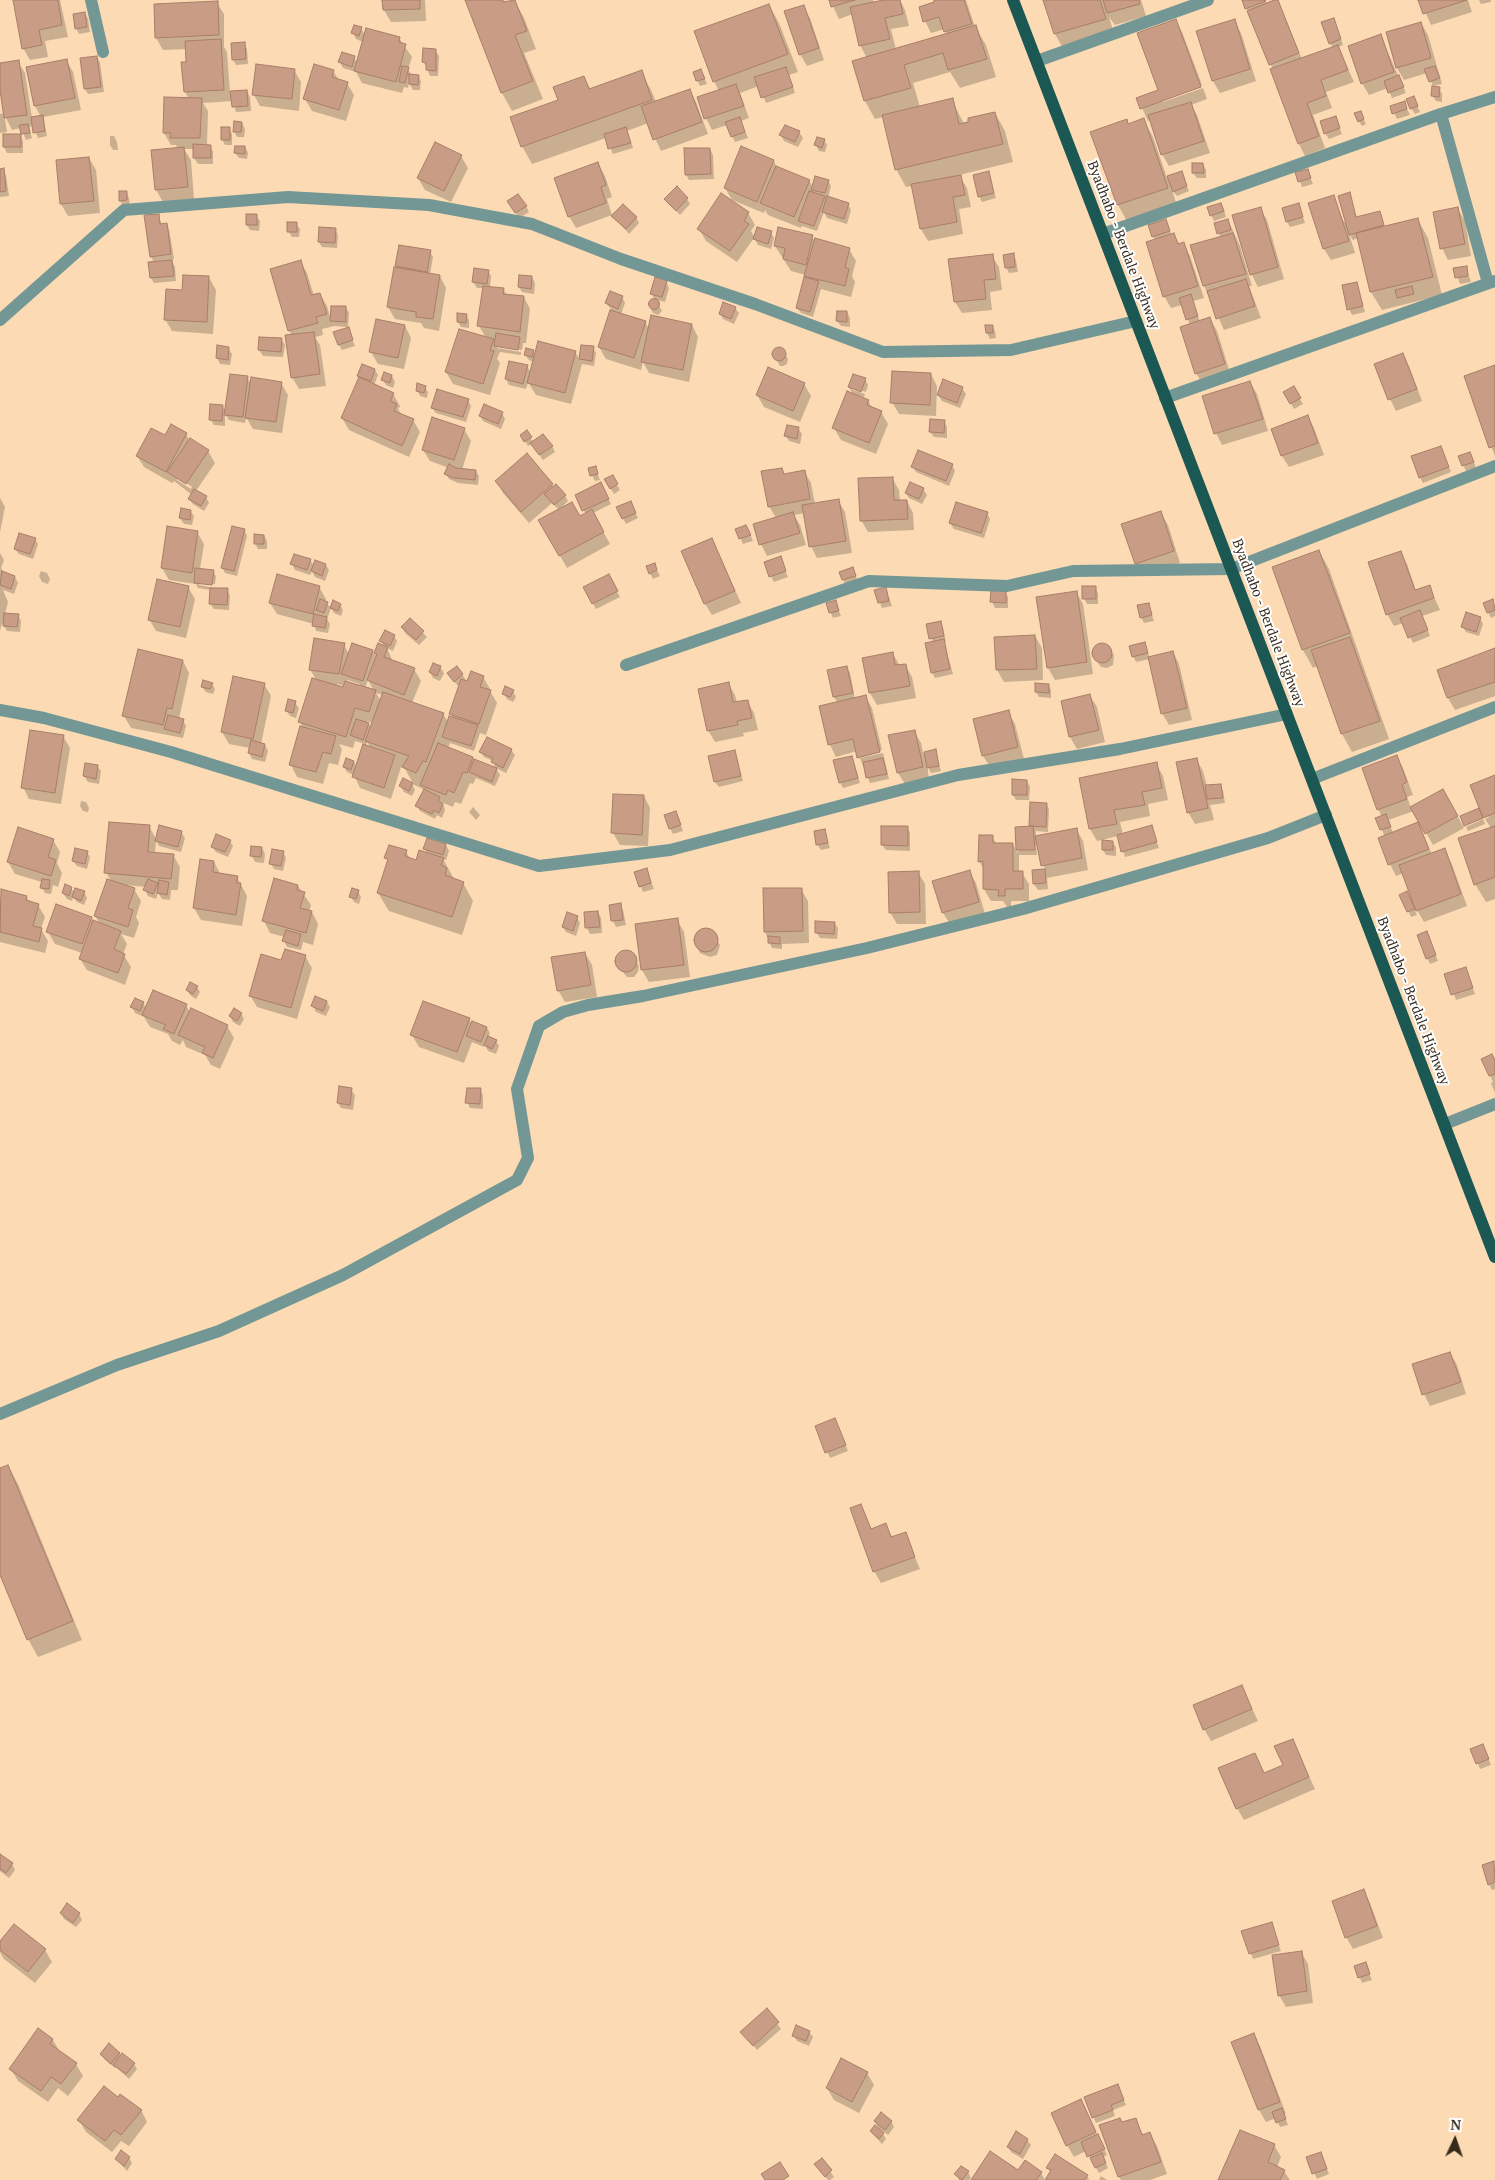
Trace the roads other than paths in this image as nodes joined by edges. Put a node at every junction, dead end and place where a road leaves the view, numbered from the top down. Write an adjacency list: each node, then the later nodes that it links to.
1 (91, 0): 4 (street)
2 (1013, 0): 5 (main road, Byadhabo - Berdale Highway)
3 (1208, 0): 5 (street)
4 (103, 52)
5 (1036, 61): 8 (main road, Byadhabo - Berdale Highway)
6 (1495, 97): 7 (street)
7 (1441, 114): 8 (street); 9 (street)
8 (1103, 234): 11 (main road, Byadhabo - Berdale Highway)
9 (1492, 282): 12 (street)
10 (0, 320): 11 (street)
11 (1136, 321): 12 (main road, Byadhabo - Berdale Highway)
12 (1165, 398): 14 (main road, Byadhabo - Berdale Highway)
13 (1495, 466): 14 (street)
14 (1231, 569): 15 (street); 18 (main road, Byadhabo - Berdale Highway)
15 (626, 665)
16 (1495, 707): 19 (street)
17 (0, 710): 18 (street)
18 (1287, 714): 19 (main road, Byadhabo - Berdale Highway)
19 (1312, 779): 20 (main road, Byadhabo - Berdale Highway)
20 (1326, 816): 22 (main road, Byadhabo - Berdale Highway); 24 (street)
21 (1495, 1104): 22 (street)
22 (1445, 1124): 23 (main road, Byadhabo - Berdale Highway)
23 (1495, 1257)
24 (0, 1414)

